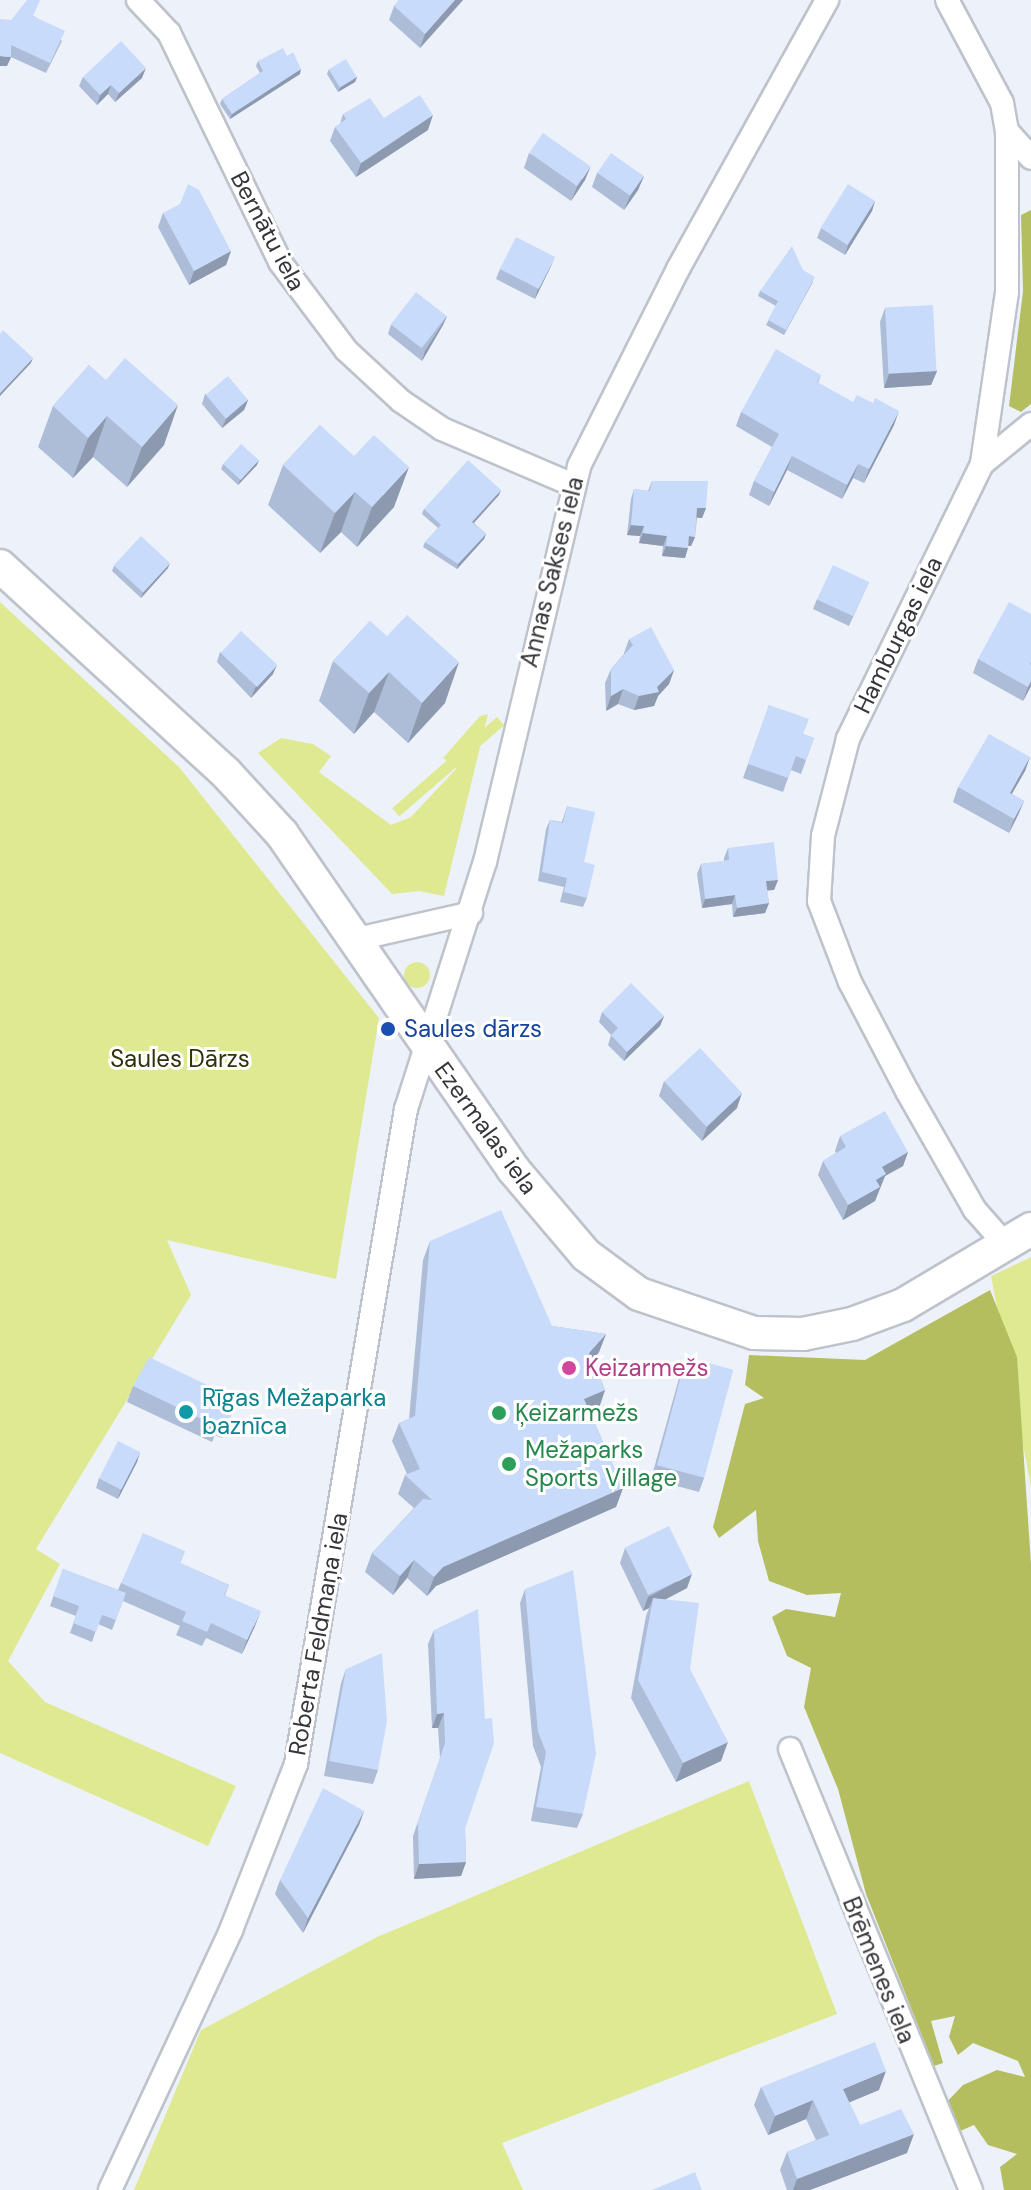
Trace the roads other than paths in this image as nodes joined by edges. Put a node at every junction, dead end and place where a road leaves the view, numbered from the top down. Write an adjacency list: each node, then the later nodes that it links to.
1 (138, 0): 8 (street, Bernātu iela)
2 (827, 0): 8 (street, Annas Sakses iela)
3 (947, 0): 4 (street, Hamburgas iela)
4 (1007, 131): 5 (street); 7 (street, Hamburgas iela)
5 (1031, 158)
6 (1031, 424): 7 (street)
7 (982, 464): 13 (street, Hamburgas iela)
8 (573, 485): 10 (street, Annas Sakses iela)
9 (0, 566): 11 (street, Ezermalas iela)
10 (471, 913): 11 (street); 12 (street, Annas Sakses iela)
11 (357, 939): 12 (street, Ezermalas iela)
12 (429, 1049): 13 (street, Ezermalas iela); 15 (street, Roberta Feldmaņa iela)
13 (1017, 1236)
14 (790, 1749): 16 (street, Brēmenes iela)
15 (110, 2190)
16 (971, 2190)

